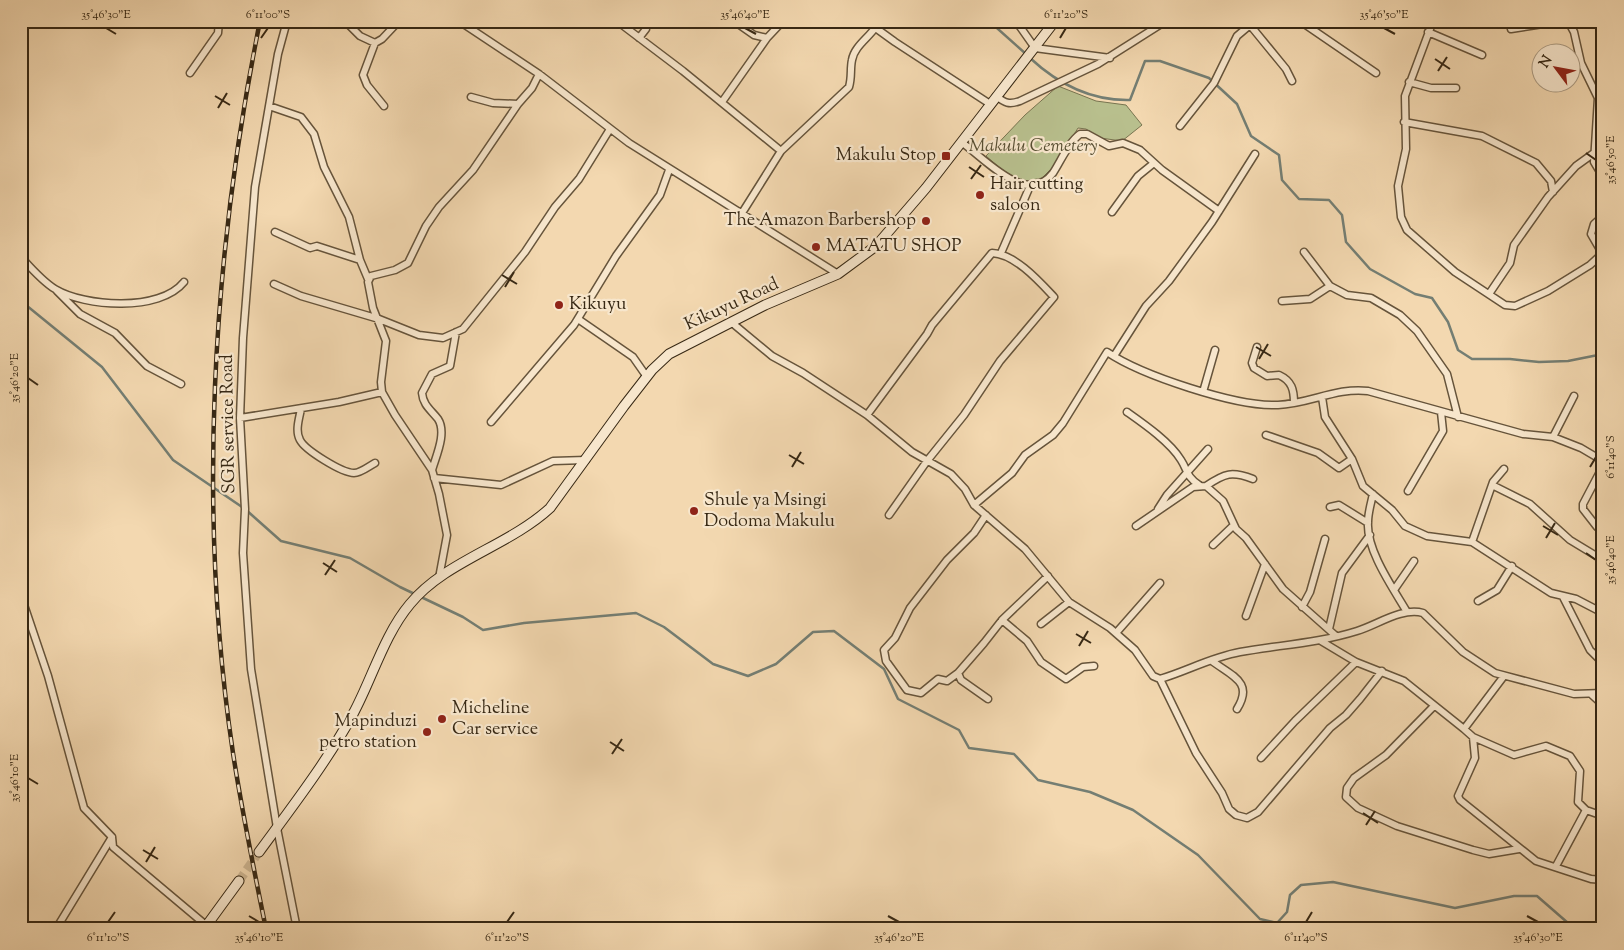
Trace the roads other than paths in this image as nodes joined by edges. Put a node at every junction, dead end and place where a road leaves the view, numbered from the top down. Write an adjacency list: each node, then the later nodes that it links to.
1 (219, 21): 31 (street)
2 (287, 21): 43 (street, SGR service Road)
3 (345, 21): 27 (street)
4 (399, 21): 27 (street)
5 (460, 21): 22 (street)
6 (470, 21): 22 (street)
7 (617, 21): 25 (street)
8 (646, 21): 25 (street)
9 (734, 21): 26 (street)
10 (783, 21): 26 (street)
11 (866, 21): 21 (street)
12 (1016, 21): 28 (street)
13 (1055, 21): 28 (main road, Kikuyu Road)
14 (1166, 21): 30 (street)
15 (1265, 21): 16 (street)
16 (1283, 21)
17 (1300, 21): 32 (street)
18 (1433, 21): 24 (street)
19 (1251, 23): 34 (street); 46 (street)
20 (1569, 23): 23 (street); 39 (street)
21 (875, 28): 42 (street); 49 (street)
22 (471, 29): 33 (street)
23 (1511, 29)
24 (1428, 32): 29 (street); 35 (street)
25 (639, 38): 40 (street)
26 (768, 38): 40 (street)
27 (376, 43): 44 (street)
28 (1033, 50): 30 (street); 38 (main road, Kikuyu Road)
29 (1482, 55)
30 (1110, 58): 38 (street)
31 (190, 73)
32 (1376, 73)
33 (539, 74): 41 (street); 47 (street)
34 (1292, 81)
35 (1409, 82): 36 (street); 45 (street)
36 (1456, 88)
37 (471, 96): 41 (street)
38 (996, 96): 42 (main road, Kikuyu Road)
39 (1600, 99): 50 (street)
40 (722, 102): 49 (street)
41 (518, 104): 69 (street)
42 (990, 104): 48 (main road, Kikuyu Road)
43 (269, 106): 66 (street); 95 (street, SGR service Road)
44 (384, 106)
45 (1404, 122): 56 (street); 74 (street)
46 (1180, 126)
47 (610, 128): 53 (street); 79 (street)
48 (962, 142): 55 (street); 68 (main road, Kikuyu Road)
49 (781, 151): 59 (street)
50 (1594, 152): 54 (street); 56 (street)
51 (1255, 154): 57 (street)
52 (1154, 163): 55 (street); 57 (street); 58 (street)
53 (669, 170): 59 (street); 76 (street)
54 (1603, 177)
55 (1030, 186): 63 (street)
56 (1553, 192): 74 (street)
57 (1218, 211): 82 (street)
58 (1112, 212)
59 (742, 213): 68 (street)
60 (1603, 216): 64 (street)
61 (275, 232): 66 (street)
62 (1304, 252): 72 (street)
63 (1000, 253): 93 (street); 102 (street)
64 (1602, 253): 67 (street); 74 (street)
65 (21, 257): 73 (street)
66 (360, 260): 69 (street)
67 (1603, 265)
68 (838, 274): 78 (main road, Kikuyu Road)
69 (368, 279): 77 (street)
70 (184, 282): 73 (street)
71 (274, 284): 77 (street)
72 (1330, 286): 75 (street); 94 (street)
73 (54, 288): 84 (street)
74 (1489, 294)
75 (1282, 301)
76 (578, 319): 83 (street); 96 (street)
77 (379, 320): 79 (street); 85 (street)
78 (731, 322): 83 (main road, Kikuyu Road); 93 (street)
79 (456, 332): 107 (street)
80 (1257, 347): 89 (street)
81 (1215, 350): 86 (street)
82 (1114, 356): 86 (street); 115 (street)
83 (647, 377): 101 (main road, Kikuyu Road)
84 (181, 384)
85 (382, 392): 90 (street); 107 (street)
86 (1203, 392): 89 (street)
87 (1574, 396): 98 (street)
88 (1322, 397): 89 (street); 92 (street); 100 (street)
89 (1294, 403)
90 (301, 409): 95 (street); 104 (street)
91 (1127, 412): 108 (street)
92 (1441, 412): 94 (street); 113 (street)
93 (867, 414): 102 (street)
94 (1458, 417): 98 (street)
95 (240, 418): 169 (street, SGR service Road)
96 (492, 422)
97 (1266, 435): 100 (street)
98 (1553, 437): 103 (street)
99 (1208, 449): 108 (street)
100 (1352, 459): 114 (street)
101 (586, 460): 109 (street); 133 (main road, Kikuyu Road)
102 (927, 460): 115 (street); 118 (street)
103 (1603, 461)
104 (375, 463)
105 (1603, 466): 123 (street)
106 (1504, 469): 111 (street)
107 (432, 470): 109 (street)
108 (1186, 473): 112 (street); 117 (street)
109 (434, 478): 133 (street)
110 (1253, 479): 112 (street)
111 (1492, 484): 126 (street); 129 (street)
112 (1202, 485): 117 (street); 121 (street)
113 (1408, 492)
114 (1373, 494): 120 (street); 126 (street)
115 (974, 505): 119 (street)
116 (1330, 507): 120 (street)
117 (1156, 512): 122 (street)
118 (889, 515)
119 (986, 515): 132 (street); 155 (street)
120 (1368, 523): 124 (street)
121 (1234, 525): 127 (street); 130 (street)
122 (1136, 526)
123 (1597, 527)
124 (1370, 534): 135 (street); 146 (street)
125 (1325, 539): 140 (street)
126 (1472, 542): 131 (street)
127 (1213, 545)
128 (1414, 560): 135 (street)
129 (1603, 560)
130 (1265, 564): 140 (street); 143 (street)
131 (1512, 566): 137 (street); 138 (street)
132 (1048, 576): 139 (street); 144 (street)
133 (439, 579): 169 (main road, Kikuyu Road)
134 (1160, 583): 147 (street)
135 (1394, 590): 141 (street)
136 (21, 596): 170 (street)
137 (1563, 597): 142 (street); 152 (street)
138 (1478, 601)
139 (1069, 602): 145 (street); 147 (street)
140 (1302, 607): 146 (street)
141 (1407, 612): 148 (street); 156 (street)
142 (1603, 613)
143 (1246, 616)
144 (1002, 620): 153 (street); 155 (street)
145 (1041, 624)
146 (1329, 629): 148 (street)
147 (1116, 633): 157 (street)
148 (1336, 636): 149 (street)
149 (1321, 641): 150 (street); 151 (street)
150 (1212, 660): 157 (street); 163 (street)
151 (1356, 662): 154 (street); 166 (street)
152 (1603, 663)
153 (1094, 666)
154 (1382, 671): 157 (street); 162 (street)
155 (958, 673): 160 (street)
156 (1504, 676): 159 (street); 164 (street)
157 (1160, 679)
158 (1603, 693): 159 (street)
159 (1591, 694): 161 (street)
160 (988, 700)
161 (1603, 705)
162 (1434, 706): 164 (street); 171 (street)
163 (1237, 709)
164 (1464, 730): 165 (street)
165 (1473, 737): 167 (street); 171 (street)
166 (1261, 758)
167 (1586, 810): 168 (street); 173 (street)
168 (1603, 816)
169 (277, 828): 172 (main road, Kikuyu Road); 178 (street, SGR service Road)
170 (112, 837): 176 (street); 177 (street)
171 (1519, 849): 173 (street)
172 (259, 852)
173 (1556, 866): 174 (street)
174 (1603, 880)
175 (239, 881): 176 (main road)
176 (206, 927)
177 (56, 929)
178 (297, 929)

